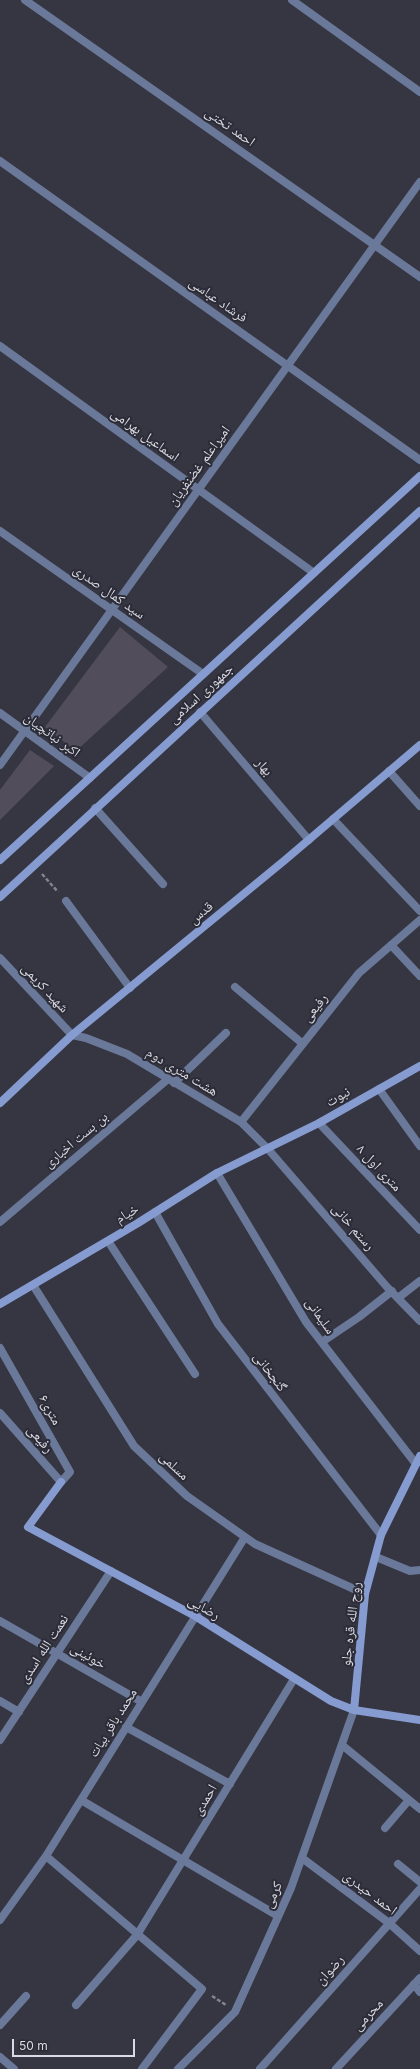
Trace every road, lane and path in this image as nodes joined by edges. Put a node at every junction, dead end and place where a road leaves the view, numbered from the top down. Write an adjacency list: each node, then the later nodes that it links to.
1 (25, 0): 6 (street, احمد تختی)
2 (292, 0): 3 (street)
3 (420, 92)
4 (0, 161): 9 (street, فرشاد عباسی)
5 (420, 182): 6 (street, امیراعلم غضنفریان)
6 (375, 245): 7 (street, احمد تختی); 9 (street, امیراعلم غضنفریان)
7 (420, 277)
8 (0, 346): 12 (street, اسماعیل بهرامی)
9 (288, 366): 10 (street, فرشاد عباسی); 12 (street, امیراعلم غضنفریان)
10 (420, 460)
11 (420, 476): 15 (street, جمهوری اسلامی)
12 (199, 489): 15 (street, اسماعیل بهرامی); 16 (street, امیراعلم غضنفریان)
13 (420, 511): 18 (street, جمهوری اسلامی)
14 (0, 532): 16 (street, سید کمال صدری)
15 (314, 573): 17 (street, جمهوری اسلامی)
16 (112, 609): 17 (street, سید کمال صدری); 20 (street, امیراعلم غضنفریان)
17 (203, 674): 24 (street, جمهوری اسلامی)
18 (200, 712): 26 (street, جمهوری اسلامی); 28 (street, بهار)
19 (0, 713): 20 (street, اکبر نباتچیان)
20 (25, 731): 22 (street, امیراعلم غضنفریان); 24 (street, اکبر نباتچیان)
21 (420, 745): 23 (street, قدس)
22 (0, 765)
23 (389, 771): 25 (street); 27 (street, قدس)
24 (90, 778): 29 (street, جمهوری اسلامی)
25 (420, 806)
26 (95, 808): 30 (street, جمهوری اسلامی); 31 (street)
27 (333, 819): 28 (street, قدس); 34 (street)
28 (309, 840): 40 (street, قدس)
29 (0, 860)
30 (34, 864): 32 (street, جمهوری اسلامی); 33 (path)
31 (163, 884)
32 (0, 897)
33 (66, 901): 40 (street)
34 (420, 911)
35 (420, 920): 36 (street, رفیعی)
36 (391, 945): 38 (street); 43 (street, رفیعی)
37 (0, 958): 42 (street, شهید کریمی)
38 (420, 976)
39 (235, 987): 43 (street)
40 (130, 988): 42 (street, قدس)
41 (226, 1033): 45 (street, بن بست اخباری)
42 (72, 1035): 45 (street, هشت متری دوم); 47 (street, قدس)
43 (303, 1044): 48 (street, رفیعی)
44 (420, 1066): 46 (street, نبوت)
45 (171, 1081): 48 (street, هشت متری دوم); 54 (street, بن بست اخباری)
46 (379, 1089): 49 (street, نبوت); 50 (street)
47 (0, 1103)
48 (241, 1122): 51 (street, هشت متری دوم)
49 (319, 1123): 51 (street, نبوت); 55 (street, ۸ متری اول)
50 (420, 1146)
51 (268, 1149): 52 (street, خیام); 59 (street, رستم خانی)
52 (217, 1173): 53 (street, خیام); 63 (street, سلیمانی)
53 (155, 1212): 56 (street, خیام); 69 (street, گنجخانی)
54 (0, 1222)
55 (420, 1230)
56 (108, 1241): 58 (street, خیام); 65 (street)
57 (420, 1281): 60 (street)
58 (33, 1285): 61 (street, خیام); 70 (street, مسلمی)
59 (392, 1291): 60 (street, رستم خانی); 63 (street)
60 (398, 1298): 62 (street, رستم خانی)
61 (0, 1304)
62 (420, 1321)
63 (322, 1342): 67 (street, سلیمانی)
64 (0, 1348): 68 (street, ۶متری)
65 (194, 1374)
66 (0, 1413): 68 (street, رفیعی)
67 (418, 1460): 69 (street, روح الله قره جلو)
68 (61, 1482): 73 (street, رضایی)
69 (381, 1535): 71 (street, روح الله قره جلو)
70 (245, 1537): 74 (street, مسلمی); 75 (street, محمد باقر بیات)
71 (376, 1557): 72 (street); 74 (street, روح الله قره جلو)
72 (420, 1570)
73 (111, 1571): 75 (street, رضایی); 77 (street, نعمت الله اسدی)
74 (365, 1594): 81 (street, روح الله قره جلو)
75 (195, 1616): 78 (street, رضایی); 80 (street, محمد باقر بیات)
76 (0, 1621): 77 (street, خوئینی)
77 (57, 1654): 80 (street, خوئینی); 82 (street, نعمت الله اسدی)
78 (294, 1679): 81 (street, رضایی); 87 (street, احمدی)
79 (0, 1700): 82 (street)
80 (142, 1702): 84 (street, محمد باقر بیات)
81 (354, 1710): 83 (street, رضایی); 86 (street, کرمی)
82 (19, 1712): 85 (street, نعمت الله اسدی)
83 (420, 1720)
84 (126, 1727): 87 (street); 88 (street, محمد باقر بیات)
85 (0, 1740)
86 (342, 1745): 89 (street); 93 (street, کرمی)
87 (230, 1784): 94 (street, احمدی)
88 (81, 1800): 92 (street, محمد باقر بیات); 94 (street)
89 (409, 1800): 90 (street); 91 (street)
90 (420, 1809)
91 (385, 1828)
92 (46, 1856): 99 (street, محمد باقر بیات); 101 (street)
93 (302, 1858): 98 (street, کرمی); 100 (street, احمد حیدری)
94 (184, 1860): 98 (street); 101 (street, احمدی)
95 (398, 1864): 96 (street)
96 (420, 1882)
97 (420, 1889): 100 (street, رضوان)
98 (278, 1916): 109 (street, کرمی)
99 (0, 1920)
100 (390, 1923): 102 (street, احمد حیدری); 115 (street, رضوان)
101 (137, 1935): 105 (street); 108 (street, احمدی)
102 (420, 1951)
103 (420, 1978): 104 (street, محرمی)
104 (414, 1984): 106 (street); 116 (street, محرمی)
105 (202, 1989): 109 (path); 113 (street)
106 (420, 1992)
107 (26, 1996): 110 (street)
108 (76, 2005)
109 (235, 2012): 114 (street, کرمی)
110 (0, 2025)
111 (0, 2057): 112 (street)
112 (14, 2069)
113 (142, 2069)
114 (178, 2069)
115 (260, 2069)
116 (336, 2069)

